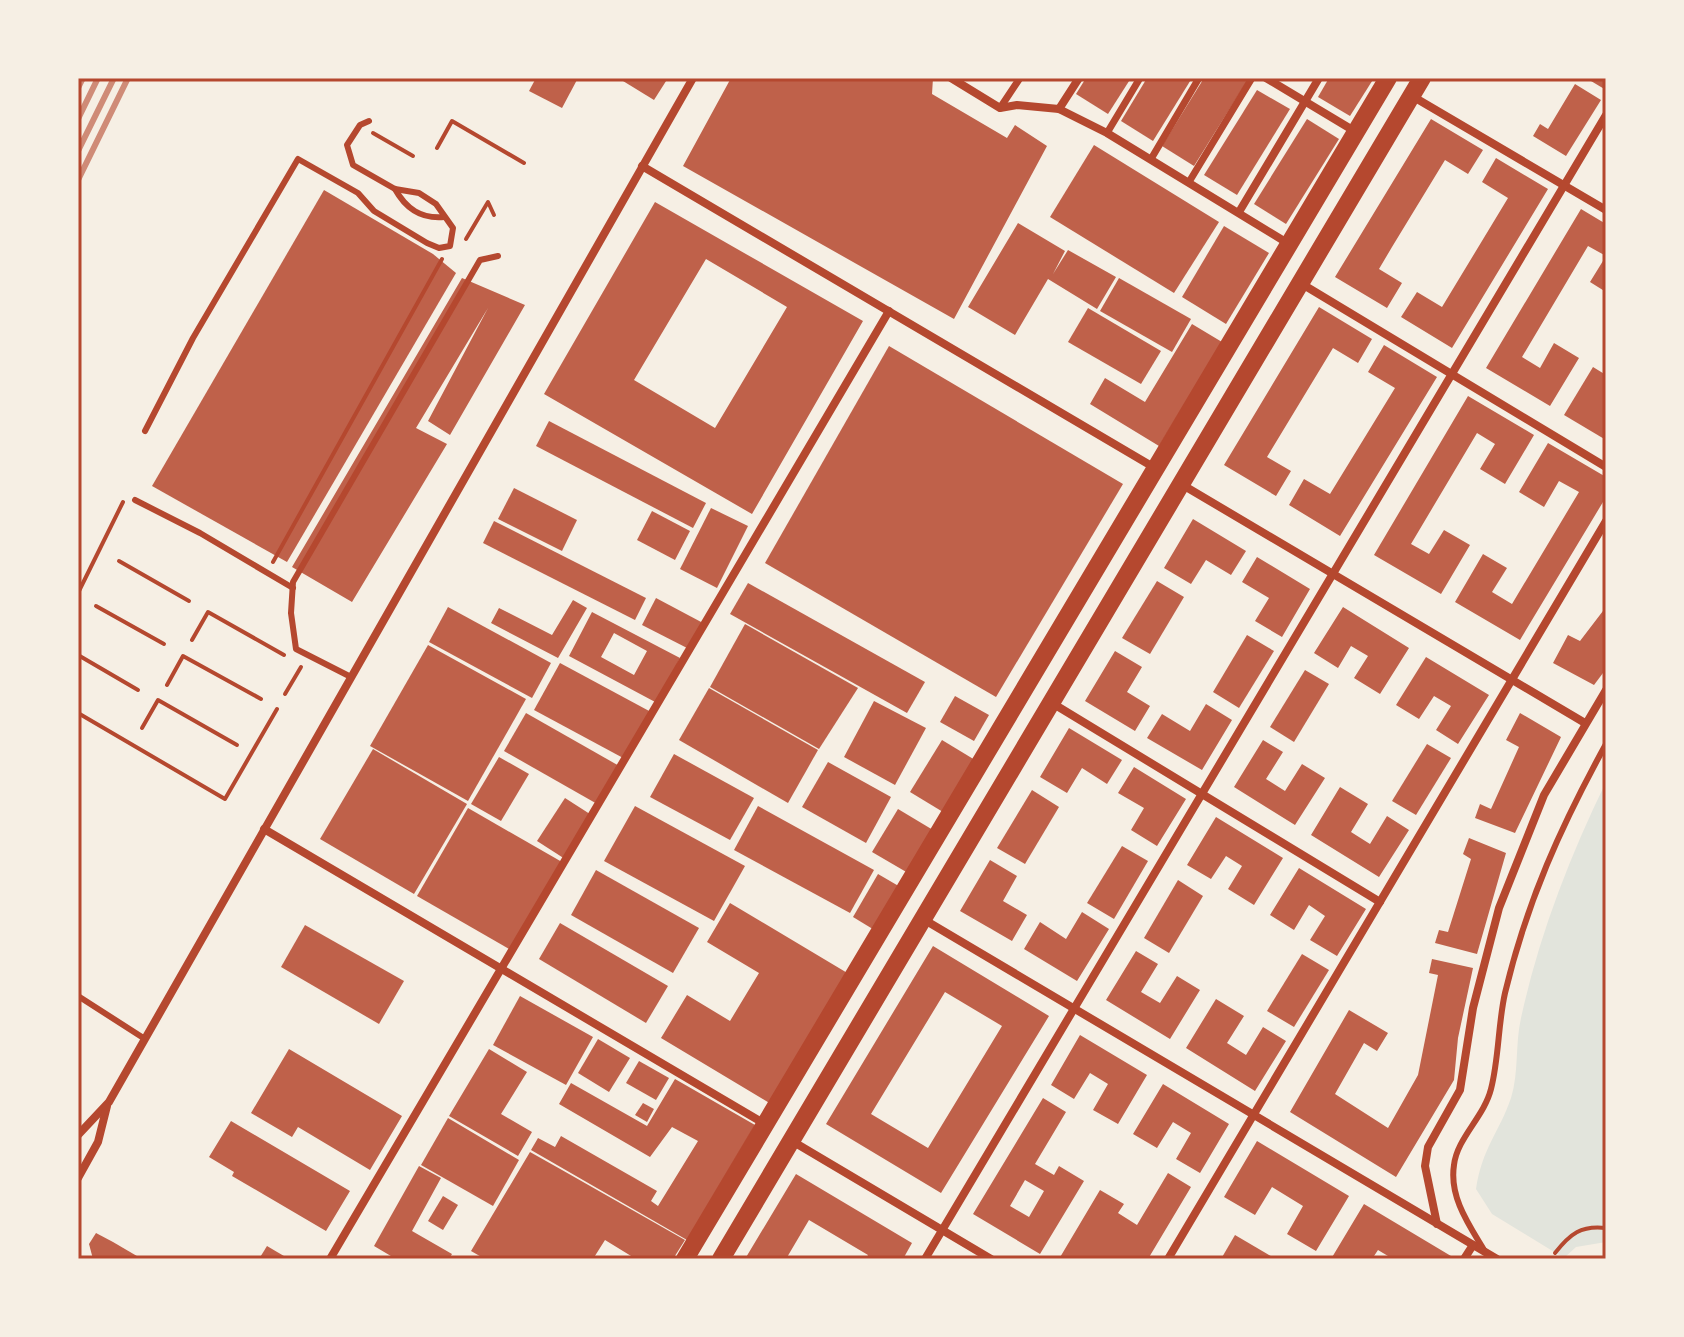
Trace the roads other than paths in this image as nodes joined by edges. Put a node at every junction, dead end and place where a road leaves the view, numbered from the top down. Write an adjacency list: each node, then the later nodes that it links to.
1 (693, 78): 21 (street)
2 (1020, 78): 14 (street)
3 (1079, 78): 15 (street)
4 (1140, 78): 19 (street)
5 (1199, 78): 20 (street)
6 (1252, 78): 22 (street)
7 (1266, 78): 13 (street)
8 (1319, 78): 13 (street)
9 (1388, 78): 18 (main road)
10 (1422, 78): 12 (main road)
11 (953, 79): 14 (street)
12 (1411, 96): 23 (street); 30 (main road)
13 (1305, 102): 18 (street); 26 (street)
14 (1000, 108): 15 (street)
15 (1059, 109): 19 (street)
16 (1606, 115): 23 (street)
17 (369, 121): 24 (lane)
18 (1356, 132): 28 (main road)
19 (1107, 133): 20 (street)
20 (1151, 159): 22 (street)
21 (642, 166): 31 (street); 41 (street)
22 (1189, 182): 26 (street)
23 (1564, 185): 25 (street); 32 (street)
24 (395, 189): 27 (lane); 27 (lane)
25 (1606, 210)
26 (1239, 212): 28 (street)
27 (444, 217): 33 (lane)
28 (1289, 244): 35 (main road)
29 (498, 256): 40 (lane)
30 (1300, 283): 32 (street); 36 (main road)
31 (889, 311): 35 (street); 51 (street)
32 (1451, 374): 34 (street); 39 (street)
33 (145, 431)
34 (1606, 467)
35 (1156, 468): 57 (main road)
36 (1181, 484): 39 (street); 44 (main road)
37 (135, 500): 40 (lane)
38 (1606, 521): 42 (street)
39 (1333, 574): 42 (street); 47 (street)
40 (293, 588): 41 (lane)
41 (351, 677): 48 (street)
42 (1512, 680): 45 (street); 49 (street)
43 (1606, 690): 45 (street)
44 (1051, 703): 47 (street); 50 (main road)
45 (1585, 723): 61 (street)
46 (1606, 744): 64 (lane)
47 (1202, 794): 49 (street); 53 (street)
48 (264, 829): 51 (street); 54 (street)
49 (1380, 902): 56 (street)
50 (923, 919): 53 (street); 59 (main road)
51 (504, 969): 57 (street); 65 (street)
52 (78, 996): 54 (lane)
53 (1074, 1009): 56 (street); 62 (street)
54 (145, 1039): 55 (street)
55 (107, 1105): 58 (street); 60 (street)
56 (1253, 1115): 61 (street); 70 (street)
57 (765, 1125): 66 (main road)
58 (78, 1135)
59 (791, 1140): 62 (street); 67 (main road)
60 (78, 1178)
61 (1437, 1224): 63 (street)
62 (942, 1230): 68 (street); 69 (street)
63 (1473, 1245): 64 (street); 71 (street)
64 (1485, 1253): 72 (street)
65 (330, 1259)
66 (685, 1259)
67 (721, 1259)
68 (925, 1259)
69 (991, 1259)
70 (1168, 1259)
71 (1464, 1259)
72 (1497, 1259)

